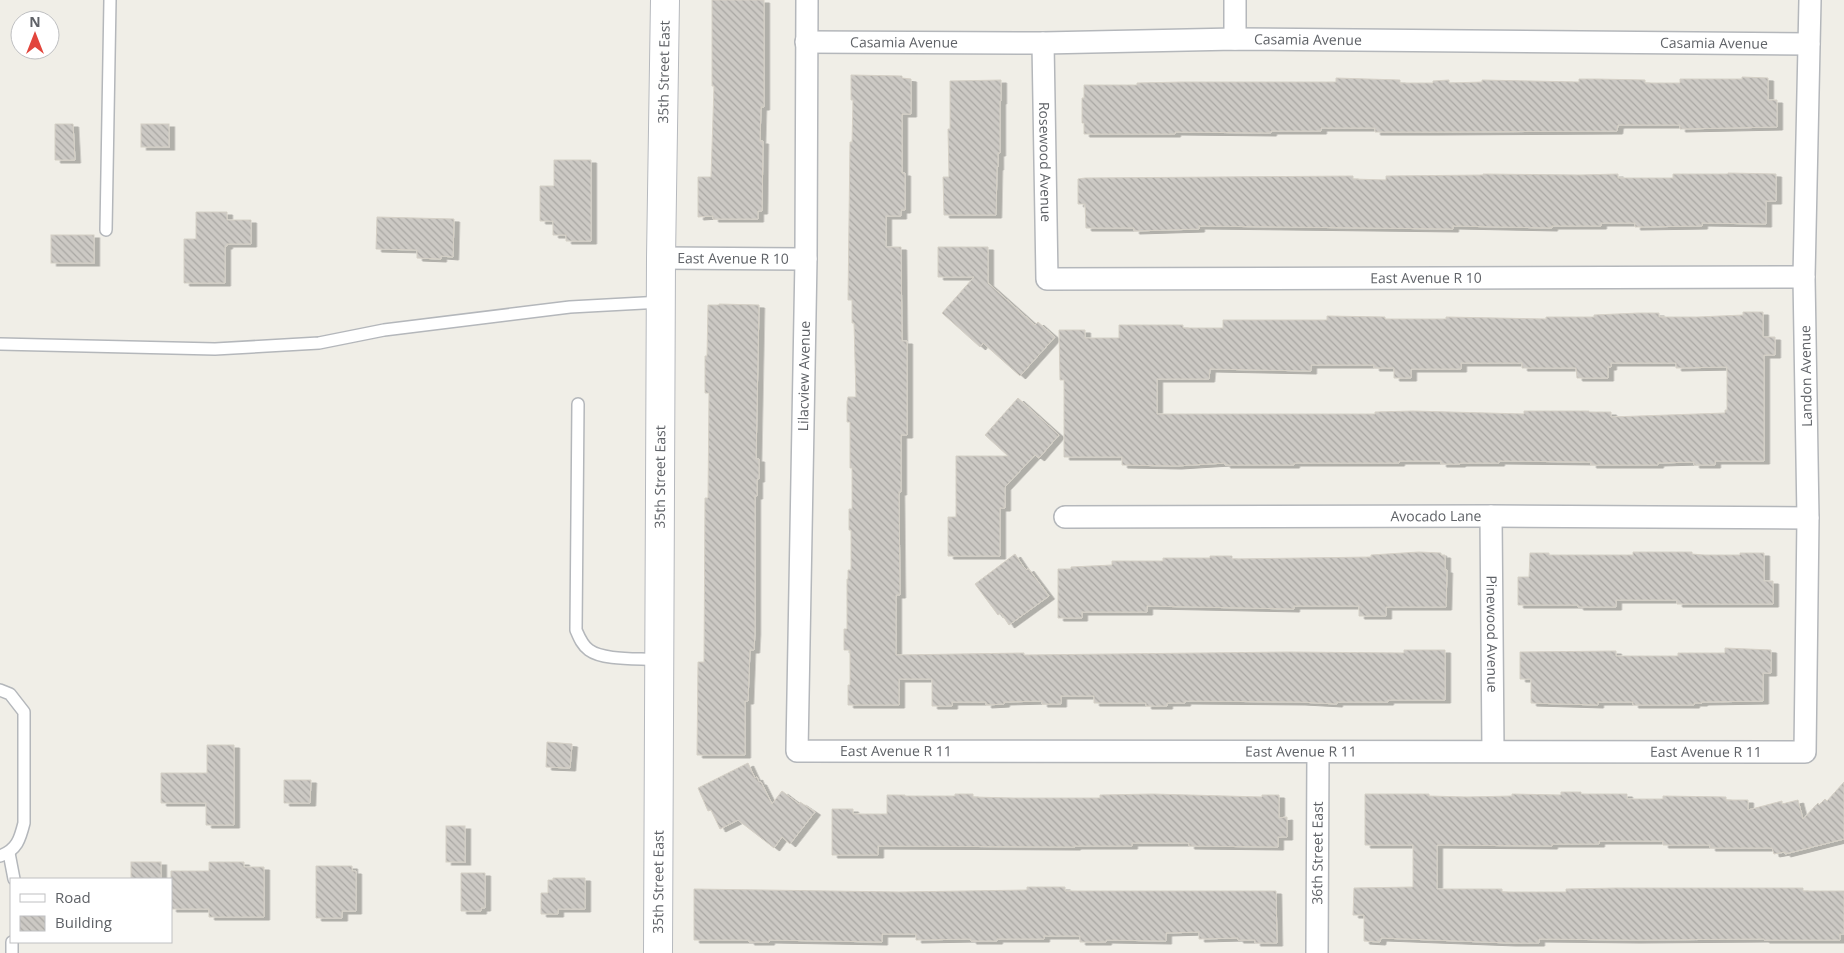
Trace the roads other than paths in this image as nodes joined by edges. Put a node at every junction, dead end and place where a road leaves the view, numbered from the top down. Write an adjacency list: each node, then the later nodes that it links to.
1 (110, 0): 10 (lane)
2 (665, 0): 11 (street, 35th Street East)
3 (806, 0): 7 (street, Lilacview Avenue)
4 (1236, 0): 6 (street)
5 (1810, 0): 9 (street, Landon Avenue)
6 (1236, 39): 8 (street, Casamia Avenue); 9 (street, Casamia Avenue)
7 (806, 42): 8 (street, Casamia Avenue); 12 (street, Lilacview Avenue)
8 (1043, 43): 14 (street, Rosewood Avenue)
9 (1809, 44): 13 (street, Landon Avenue)
10 (106, 230)
11 (661, 258): 12 (street, East Avenue R 10); 15 (street, 35th Street East)
12 (806, 259): 23 (street, Lilacview Avenue)
13 (1804, 277): 14 (street, East Avenue R 10); 20 (street, Landon Avenue)
14 (1047, 279)
15 (662, 302): 16 (lane); 21 (street, 35th Street East)
16 (0, 344)
17 (578, 404): 21 (lane)
18 (1491, 516): 19 (street, Avocado Lane); 20 (street, Avocado Lane); 24 (street, Pinewood Avenue)
19 (1065, 517)
20 (1808, 518): 26 (street, Landon Avenue)
21 (660, 660): 29 (street, 35th Street East)
22 (0, 690): 27 (lane)
23 (797, 751): 25 (street, East Avenue R 11)
24 (1494, 751): 25 (street, East Avenue R 11); 26 (street, East Avenue R 11)
25 (1318, 752): 30 (street, 36th Street East)
26 (1804, 752)
27 (4, 855): 28 (lane)
28 (14, 878)
29 (658, 953)
30 (1317, 953)

